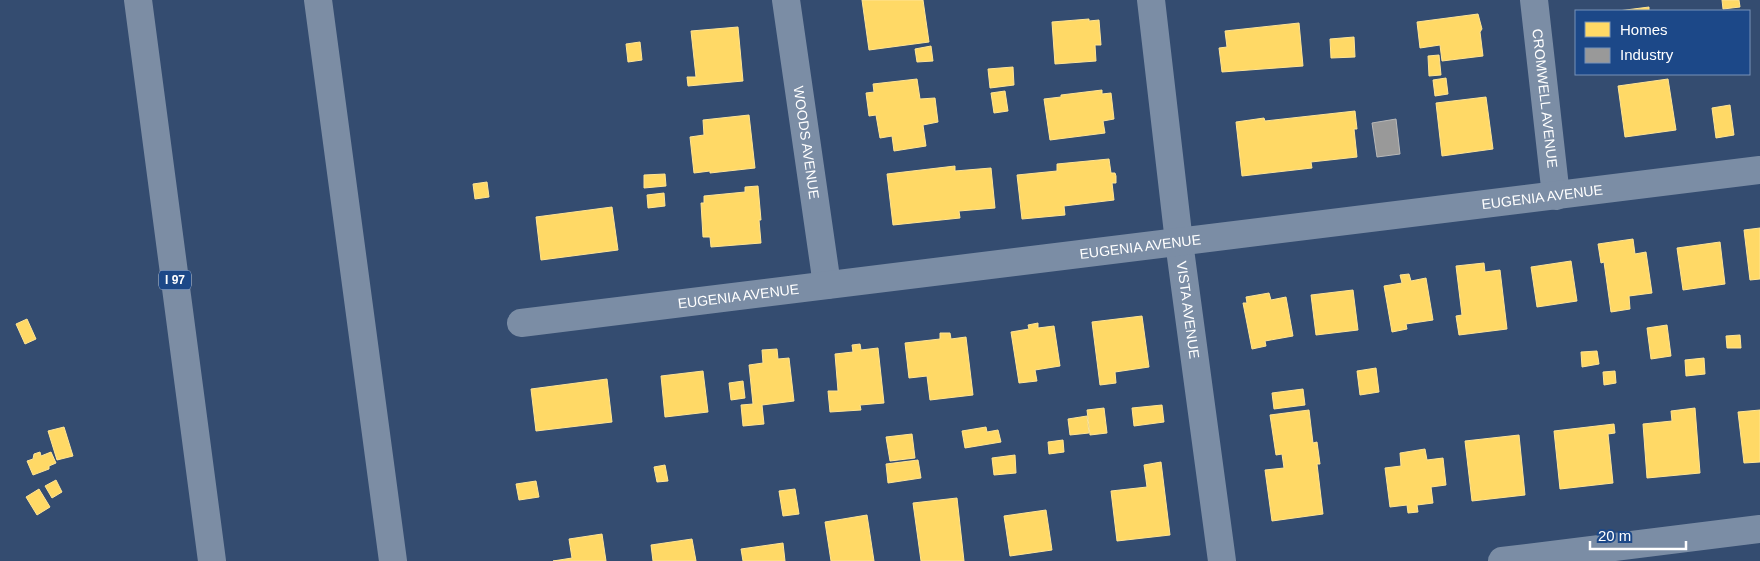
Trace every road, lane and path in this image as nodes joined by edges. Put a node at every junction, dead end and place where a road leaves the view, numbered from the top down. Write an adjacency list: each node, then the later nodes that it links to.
1 (138, 0): 12 (highway, I 97)
2 (318, 0): 13 (highway)
3 (786, 0): 9 (street, WOODS AVENUE)
4 (1151, 0): 8 (street, VISTA AVENUE)
5 (1534, 0): 7 (street, CROMWELL AVENUE)
6 (1760, 170): 7 (street, EUGENIA AVENUE)
7 (1556, 196): 8 (street, EUGENIA AVENUE)
8 (1179, 242): 9 (street, EUGENIA AVENUE); 14 (street, VISTA AVENUE)
9 (827, 285): 10 (street, EUGENIA AVENUE)
10 (521, 323)
11 (1760, 529): 15 (street)
12 (212, 561)
13 (393, 561)
14 (1222, 561)
15 (1502, 561)

